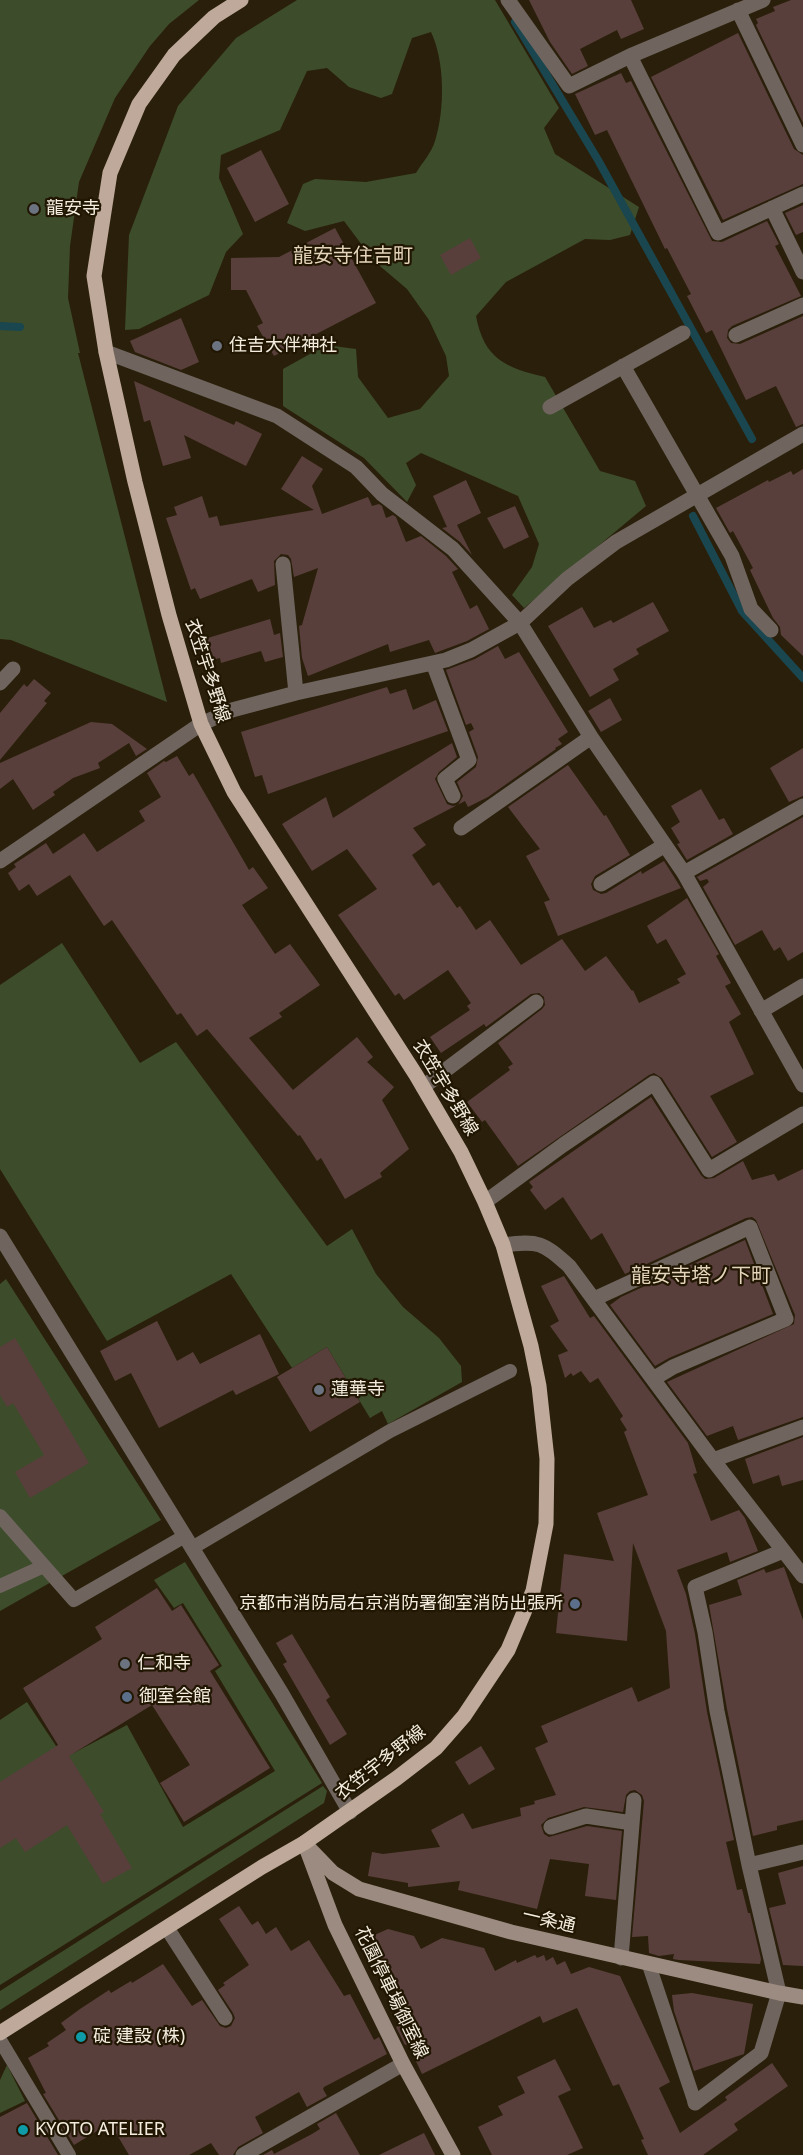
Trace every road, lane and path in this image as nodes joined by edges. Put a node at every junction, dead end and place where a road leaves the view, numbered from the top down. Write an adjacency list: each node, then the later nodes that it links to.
1 (241, 0): 13 (main road, 衣笠宇多野線)
2 (508, 0): 5 (street)
3 (763, 0): 4 (street)
4 (738, 10): 5 (street); 6 (street)
5 (630, 56): 8 (street)
6 (803, 145)
7 (803, 194): 8 (street)
8 (772, 208): 9 (street)
9 (803, 272)
10 (803, 305): 12 (street)
11 (683, 333): 14 (street)
12 (736, 335)
13 (106, 352): 19 (street); 25 (main road, 衣笠宇多野線)
14 (623, 366): 15 (street); 17 (street)
15 (550, 407)
16 (802, 437): 17 (street)
17 (696, 494): 19 (street); 20 (street)
18 (283, 564): 24 (street)
19 (520, 623): 21 (street); 26 (street)
20 (771, 630)
21 (433, 663): 24 (street); 27 (street)
22 (13, 669): 23 (street)
23 (0, 683)
24 (296, 693): 25 (street)
25 (201, 724): 31 (street); 38 (main road, 衣笠宇多野線)
26 (591, 737): 29 (street); 30 (street)
27 (453, 796)
28 (803, 806): 32 (street)
29 (461, 828)
30 (666, 845): 32 (street); 33 (street)
31 (0, 861)
32 (684, 873): 36 (street)
33 (602, 884)
34 (803, 986): 36 (street)
35 (536, 1002): 38 (street)
36 (761, 1011): 37 (street)
37 (803, 1085)
38 (423, 1087): 40 (main road, 衣笠宇多野線)
39 (803, 1114): 40 (street)
40 (485, 1202): 42 (main road, 衣笠宇多野線)
41 (0, 1236): 49 (street)
42 (503, 1245): 43 (street); 55 (main road, 衣笠宇多野線)
43 (594, 1299): 45 (street); 45 (street)
44 (510, 1371): 49 (lane)
45 (653, 1379): 47 (street)
46 (803, 1427): 47 (street)
47 (713, 1460): 50 (street)
48 (0, 1516): 51 (lane)
49 (188, 1542): 51 (lane); 55 (street)
50 (783, 1551): 52 (street); 60 (street)
51 (44, 1566): 53 (lane)
52 (803, 1576)
53 (0, 1587)
54 (634, 1800): 56 (street)
55 (350, 1812): 58 (main road, 衣笠宇多野線)
56 (632, 1823): 57 (street); 62 (street)
57 (550, 1827)
58 (304, 1843): 61 (main road, 衣笠宇多野線); 62 (main road, 一条通); 69 (main road, 花園停車場御室線)
59 (803, 1852): 60 (street)
60 (749, 1865): 64 (street)
61 (167, 1928): 66 (street); 67 (main road, 衣笠宇多野線)
62 (621, 1958): 63 (main road, 一条通)
63 (649, 1965): 64 (main road, 一条通); 70 (lane)
64 (779, 1993): 65 (main road, 一条通); 70 (street)
65 (803, 1997)
66 (225, 2019)
67 (0, 2033)
68 (0, 2040): 71 (lane)
69 (403, 2064): 72 (street); 73 (main road, 花園停車場御室線)
70 (695, 2103)
71 (69, 2155)
72 (243, 2155)
73 (453, 2155)

